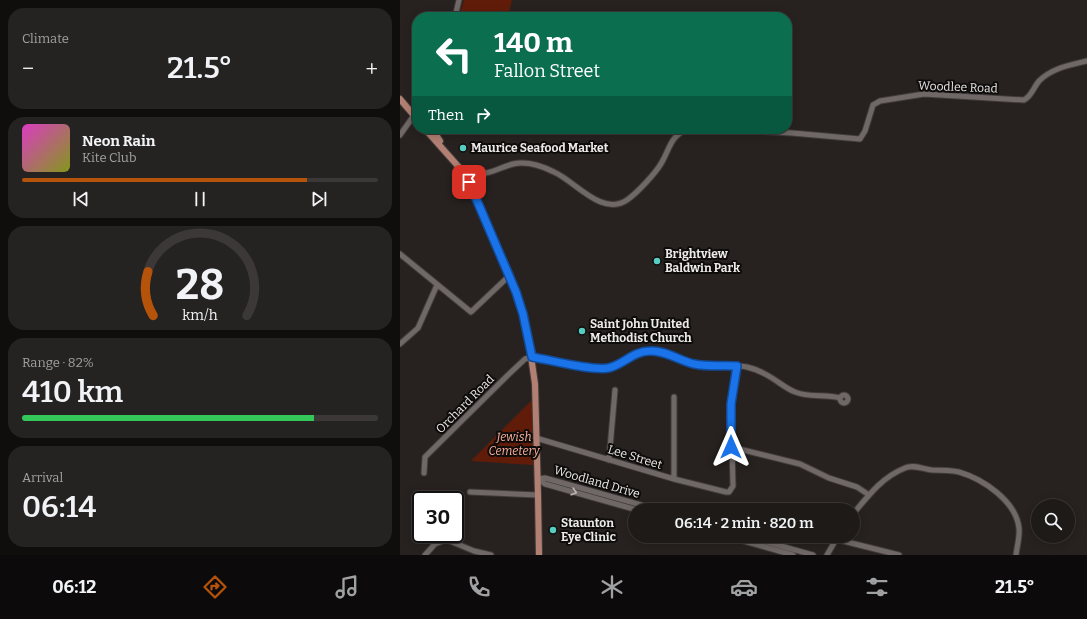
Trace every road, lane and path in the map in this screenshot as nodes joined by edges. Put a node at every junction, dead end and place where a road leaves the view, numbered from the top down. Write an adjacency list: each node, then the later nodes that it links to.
1 (459, 0): 2 (street)
2 (455, 12)
3 (1087, 61): 7 (street, Woodlee Road)
4 (400, 99): 5 (main road)
5 (412, 111)
6 (412, 120): 11 (street)
7 (792, 133)
8 (429, 134): 12 (main road)
9 (435, 134): 12 (main road)
10 (679, 134): 13 (street)
11 (400, 135)
12 (449, 156): 13 (main road)
13 (465, 174): 15 (main road)
14 (400, 254): 16 (street)
15 (510, 275): 16 (street); 18 (main road)
16 (437, 285): 17 (street)
17 (400, 344)
18 (532, 357): 19 (street); 23 (main road); 26 (street, Orchard Road)
19 (737, 366): 22 (street); 24 (street)
20 (615, 390): 25 (street)
21 (674, 397): 28 (street)
22 (840, 398)
23 (536, 438): 25 (street, Lee Street); 27 (main road)
24 (731, 447): 28 (street, Lee Street); 31 (street)
25 (609, 460): 28 (street, Lee Street)
26 (424, 473)
27 (538, 479): 30 (main road); 32 (street, Woodland Drive); 34 (street, Woodland Drive, one-way to 34)
28 (674, 479)
29 (470, 492): 30 (street)
30 (538, 495): 41 (main road)
31 (869, 495): 33 (street); 46 (street)
32 (634, 503)
33 (860, 506)
34 (628, 507)
35 (751, 543): 42 (street)
36 (771, 543): 43 (street)
37 (833, 543): 44 (street)
38 (855, 543): 45 (street)
39 (425, 555): 40 (street)
40 (491, 555)
41 (539, 555)
42 (793, 555)
43 (813, 555)
44 (827, 555)
45 (899, 555)
46 (1016, 555)

